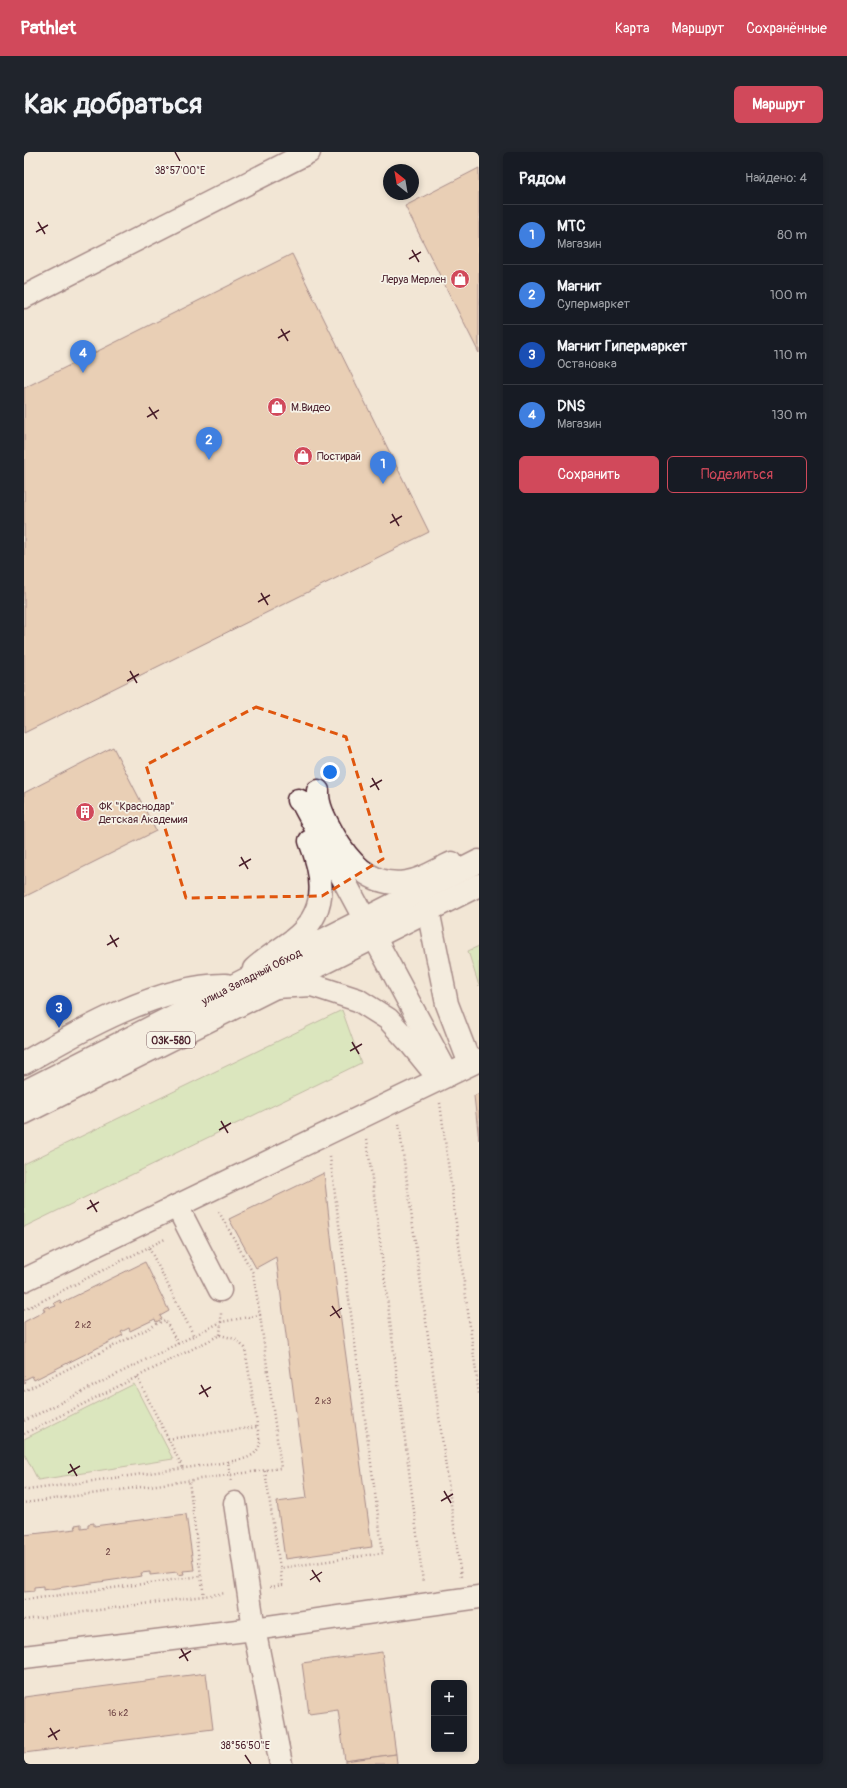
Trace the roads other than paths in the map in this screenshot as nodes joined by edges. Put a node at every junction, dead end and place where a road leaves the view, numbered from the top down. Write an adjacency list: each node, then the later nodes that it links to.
1 (309, 152): 2 (main road)
2 (280, 159): 3 (main road)
3 (24, 297)
4 (318, 791): 5 (main road)
5 (339, 846): 6 (main road); 11 (main road)
6 (479, 851)
7 (479, 861): 11 (main road, улица Западный Обход / 03К-580)
8 (479, 885): 9 (main road, улица Западный Обход / 03К-580)
9 (469, 895): 10 (main road, улица Западный Обход / 03К-580)
10 (428, 910): 11 (main road, улица Западный Обход / 03К-580); 15 (main road)
11 (374, 925): 12 (main road, улица Западный Обход / 03К-580); 12 (main road); 13 (main road, улица Западный Обход / 03К-580); 15 (main road)
12 (235, 985): 14 (main road); 16 (main road, улица Западный Обход / 03К-580)
13 (274, 987): 15 (main road); 17 (main road, улица Западный Обход / 03К-580)
14 (24, 1063)
15 (459, 1070): 18 (main road)
16 (24, 1092)
17 (24, 1113)
18 (177, 1206): 19 (main road); 20 (main road)
19 (24, 1280)
20 (220, 1290)
21 (235, 1503): 23 (main road)
22 (471, 1598): 23 (main road)
23 (254, 1629): 24 (main road); 25 (main road)
24 (24, 1657)
25 (281, 1764)

